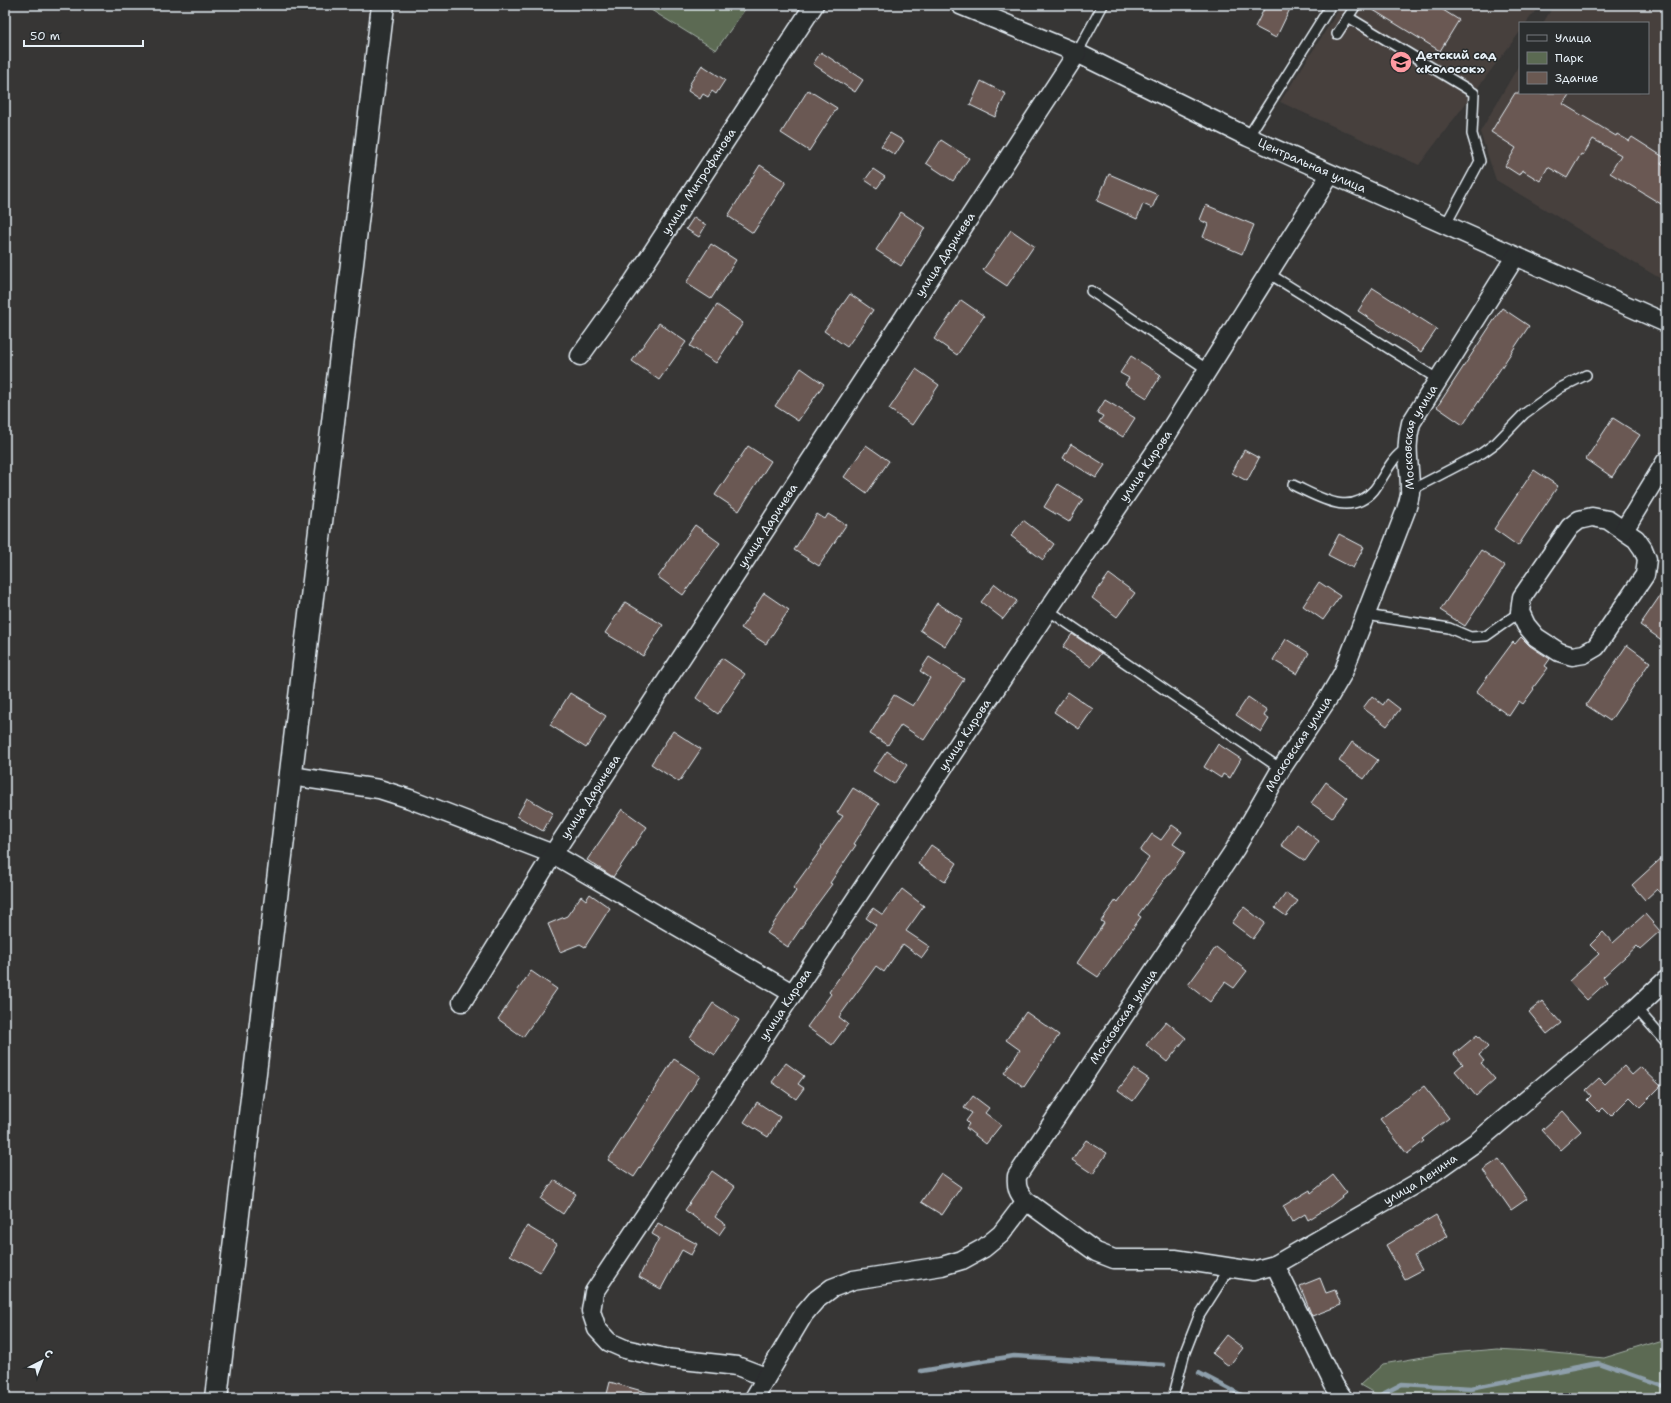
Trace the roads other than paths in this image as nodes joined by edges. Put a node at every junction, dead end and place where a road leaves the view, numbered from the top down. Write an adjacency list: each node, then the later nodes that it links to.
1 (383, 5): 30 (main road)
2 (814, 5): 17 (street, улица Митрофанова)
3 (960, 5): 9 (street, Центральная улица)
4 (1103, 5): 9 (lane)
5 (1331, 5): 10 (lane)
6 (1356, 5): 7 (lane)
7 (1348, 16): 8 (lane); 12 (lane)
8 (1337, 34)
9 (1077, 53): 10 (street, Центральная улица); 31 (street, улица Даричева)
10 (1248, 137): 11 (street, Центральная улица)
11 (1330, 175): 12 (street, Центральная улица); 14 (street, улица Кирова)
12 (1445, 226): 13 (street, Центральная улица)
13 (1515, 257): 16 (street, Центральная улица); 20 (street, Московская улица)
14 (1268, 273): 18 (street, улица Кирова); 20 (lane)
15 (1091, 291): 18 (lane)
16 (1666, 323)
17 (580, 356)
18 (1208, 370): 26 (street, улица Кирова)
19 (1586, 375): 24 (lane)
20 (1439, 380): 21 (street, Московская улица)
21 (1406, 448): 23 (lane); 24 (street, Московская улица)
22 (1666, 461): 25 (street)
23 (1293, 485)
24 (1411, 490): 28 (street, Московская улица)
25 (1624, 530): 27 (street); 27 (street)
26 (1048, 610): 29 (lane); 33 (street, улица Кирова)
27 (1520, 612): 28 (lane)
28 (1366, 615): 29 (street, Московская улица)
29 (1281, 769): 37 (street, Московская улица)
30 (291, 776): 31 (street); 42 (main road)
31 (553, 854): 33 (street); 34 (street, улица Даричева)
32 (1666, 980): 35 (street, улица Ленина)
33 (792, 993): 40 (street, улица Кирова)
34 (462, 1002)
35 (1636, 1008): 36 (lane); 38 (street, улица Ленина)
36 (1666, 1042)
37 (1026, 1201): 39 (street, улица Ленина); 40 (street)
38 (1275, 1265): 39 (street, улица Ленина); 45 (street)
39 (1229, 1269): 41 (lane)
40 (766, 1377): 43 (street)
41 (1174, 1394): 44 (lane)
42 (216, 1398)
43 (754, 1398)
44 (1181, 1398)
45 (1343, 1398)

